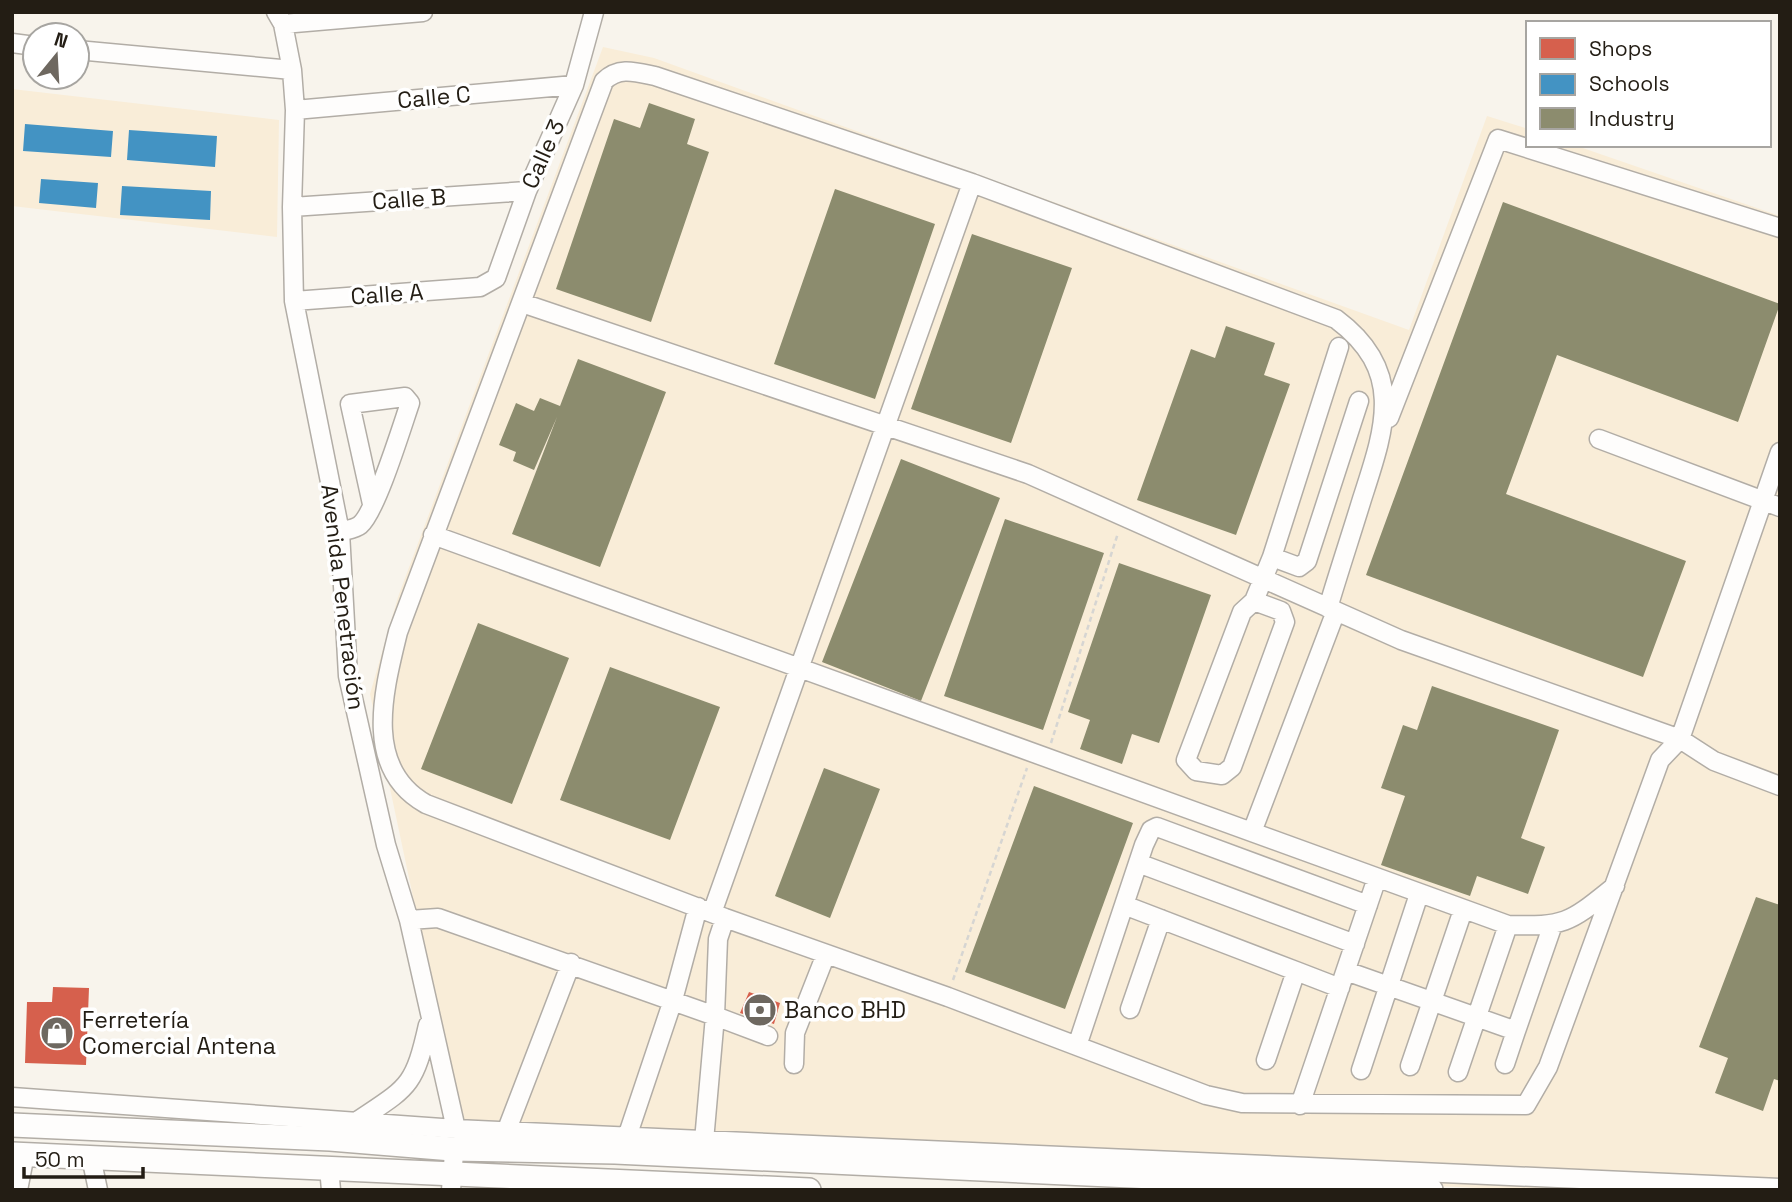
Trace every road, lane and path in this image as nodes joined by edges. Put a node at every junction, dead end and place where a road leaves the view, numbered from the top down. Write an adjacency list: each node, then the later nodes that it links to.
1 (423, 12): 3 (street)
2 (594, 12): 6 (street, Calle 3)
3 (280, 18): 5 (street, Avenida Penetración)
4 (91, 51): 5 (street)
5 (292, 70): 7 (street, Avenida Penetración)
6 (574, 85): 7 (street, Calle C); 9 (street, Calle 3)
7 (295, 110): 10 (street, Avenida Penetración)
8 (972, 183): 14 (street); 17 (street); 18 (street)
9 (527, 191): 10 (street, Calle B); 12 (street, Calle 3)
10 (292, 207): 13 (street, Avenida Penetración)
11 (1780, 228): 18 (street)
12 (480, 287): 13 (street, Calle A)
13 (294, 300): 25 (street, Avenida Penetración)
14 (522, 303): 17 (street); 26 (street)
15 (1339, 347): 27 (street)
16 (1359, 401): 27 (street)
17 (885, 423): 24 (street); 31 (street)
18 (1384, 430): 30 (street)
19 (1599, 439): 21 (street)
20 (1780, 452): 21 (street)
21 (1762, 500): 23 (street); 32 (street)
22 (372, 504): 22 (street); 25 (street)
23 (1780, 507)
24 (1123, 516): 28 (street); 33 (path)
25 (340, 531): 45 (street, Avenida Penetración)
26 (433, 535): 31 (street); 43 (street)
27 (1272, 557): 28 (street)
28 (1262, 579): 29 (street); 30 (street)
29 (1254, 601): 29 (street)
30 (1332, 609): 32 (street); 35 (street)
31 (802, 668): 33 (street); 43 (street)
32 (1680, 739): 34 (street); 38 (street)
33 (1039, 755): 35 (street); 54 (path)
34 (1780, 786)
35 (1252, 832): 37 (street)
36 (1138, 863): 40 (street); 41 (street); 48 (street)
37 (1377, 878): 39 (street); 41 (street)
38 (1615, 886): 47 (street); 71 (street)
39 (1419, 894): 42 (street); 53 (street)
40 (1124, 905): 44 (street); 63 (street)
41 (1368, 905): 48 (street)
42 (1463, 910): 46 (street); 56 (street)
43 (711, 913): 49 (street); 55 (street); 58 (street)
44 (1161, 919): 51 (street); 57 (street)
45 (410, 920): 50 (street); 59 (street, Avenida Penetración)
46 (1508, 925): 47 (street); 60 (street)
47 (1552, 927): 61 (street)
48 (1355, 944): 52 (street)
49 (826, 954): 54 (street); 65 (street)
50 (571, 963): 55 (street); 74 (street)
51 (1296, 971): 52 (street); 64 (street)
52 (1343, 980): 53 (street); 71 (street)
53 (1390, 987): 56 (street); 68 (street)
54 (948, 997): 63 (street)
55 (673, 1000): 58 (street); 75 (street)
56 (1432, 1002): 60 (street); 67 (street)
57 (1130, 1009)
58 (715, 1016): 62 (street); 77 (street)
59 (429, 1018): 72 (street); 76 (street, Avenida Penetración)
60 (1478, 1018): 61 (street); 69 (street)
61 (1516, 1031): 66 (street)
62 (768, 1036)
63 (1077, 1046): 71 (street)
64 (1266, 1060)
65 (794, 1064)
66 (1505, 1064)
67 (1409, 1066)
68 (1361, 1070)
69 (1458, 1072)
70 (12, 1097): 72 (street)
71 (1300, 1105)
72 (356, 1122): 76 (street)
73 (12, 1125): 76 (main road)
74 (506, 1132): 75 (street); 76 (street)
75 (627, 1137): 77 (street)
76 (454, 1139): 81 (street, Avenida Penetración); 86 (main road)
77 (704, 1141): 82 (street)
78 (91, 1157): 79 (main road); 80 (main road); 84 (street)
79 (18, 1161): 83 (street)
80 (330, 1179): 81 (main road)
81 (451, 1183): 85 (main road)
82 (1780, 1188)
83 (18, 1190)
84 (98, 1190)
85 (809, 1190)
86 (1431, 1190)

